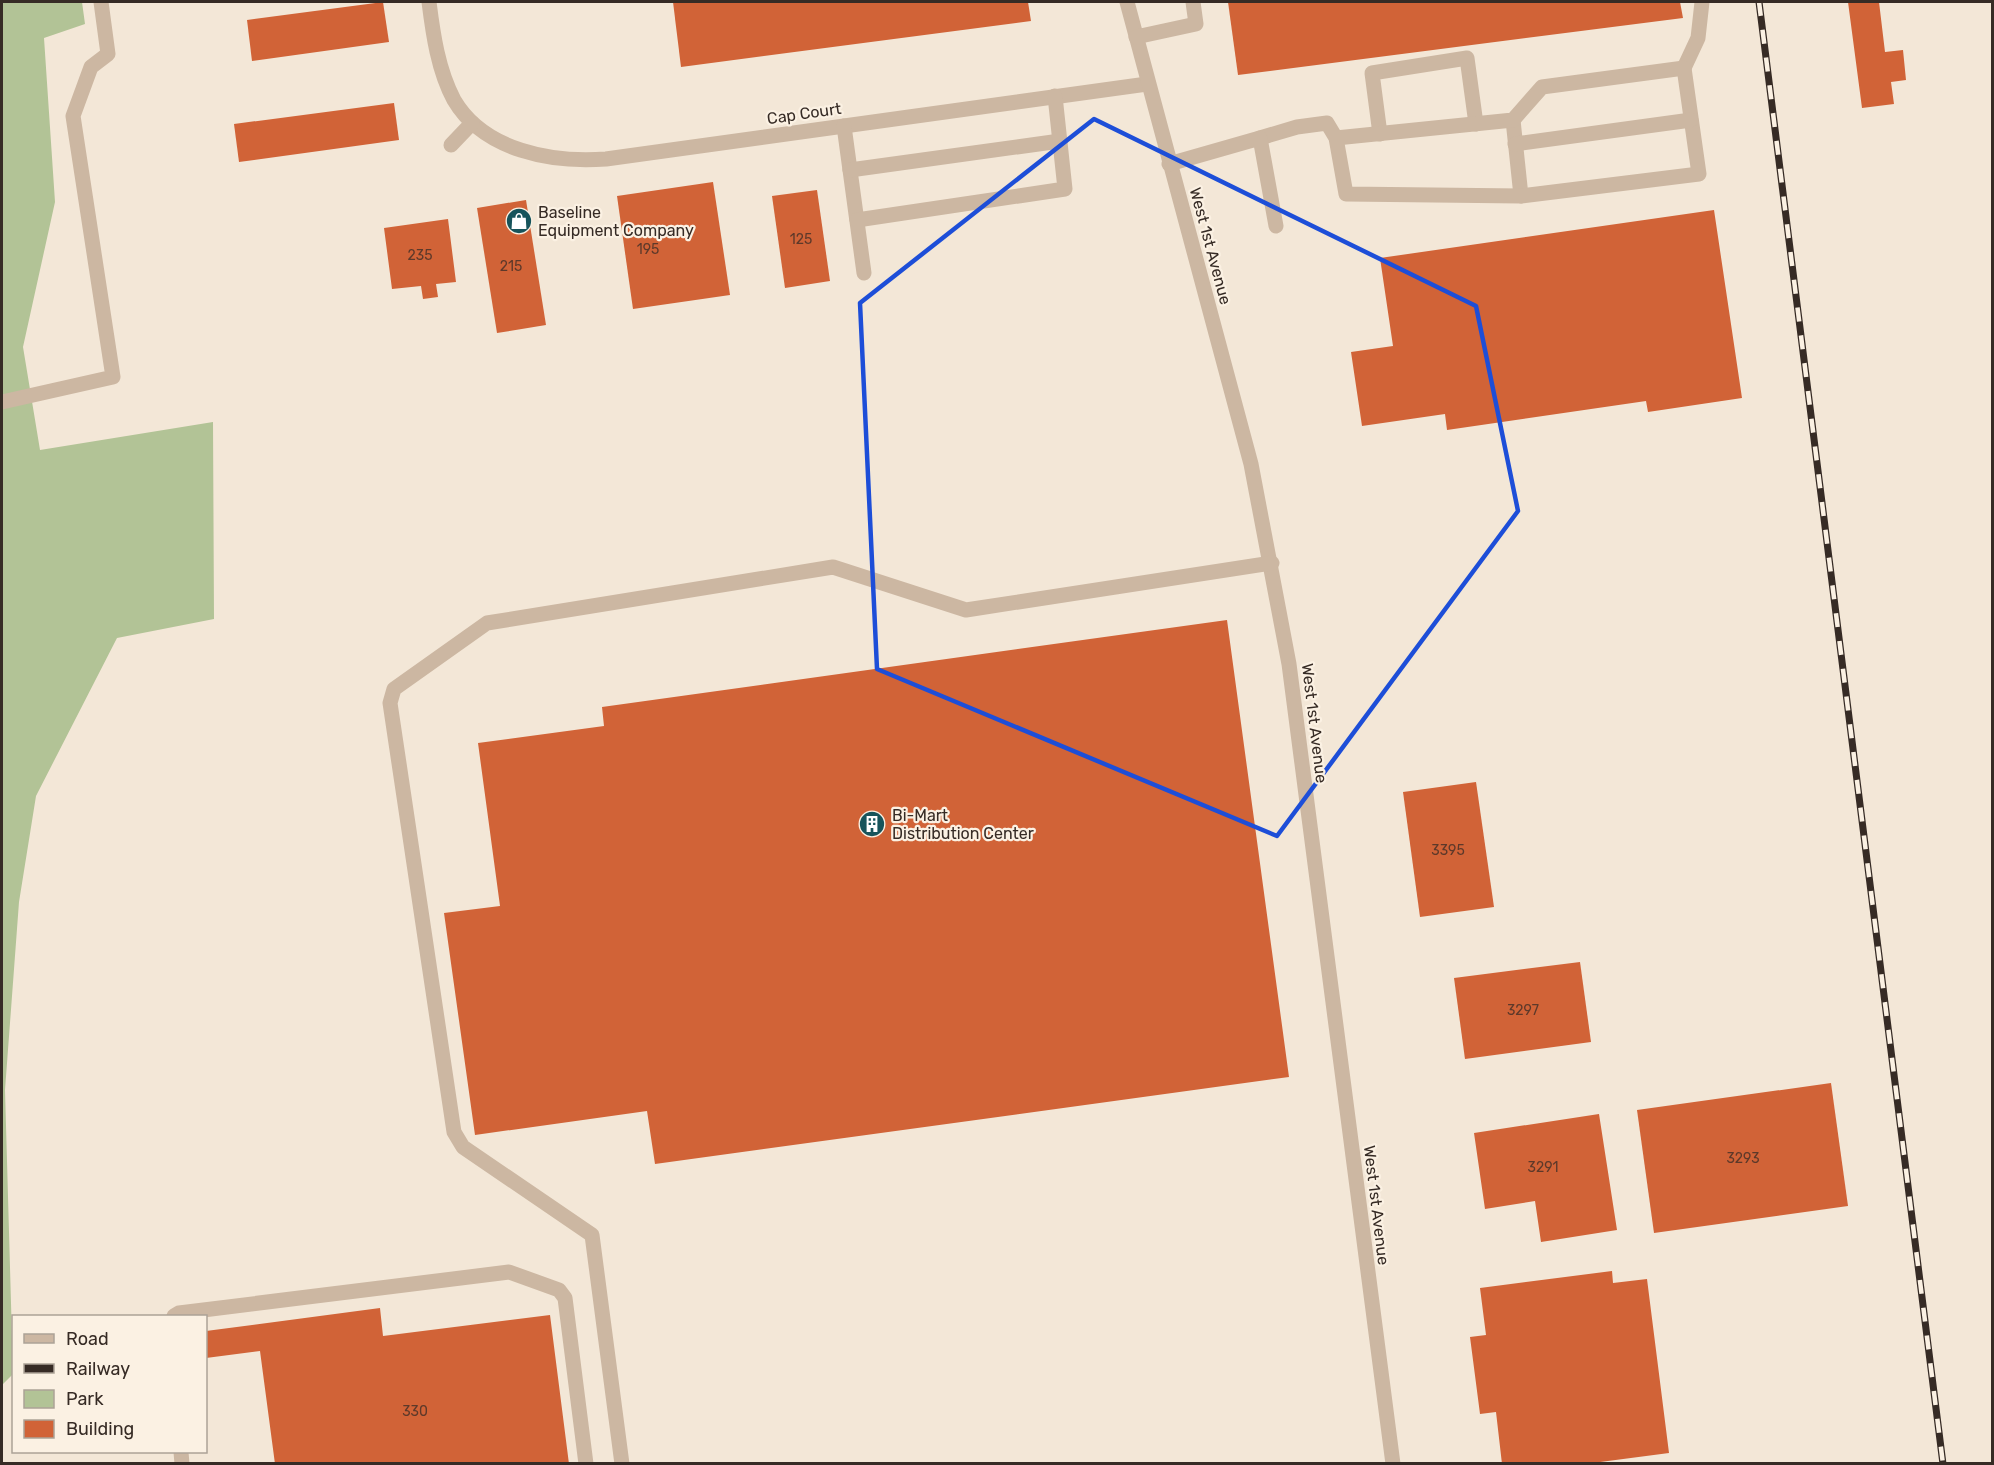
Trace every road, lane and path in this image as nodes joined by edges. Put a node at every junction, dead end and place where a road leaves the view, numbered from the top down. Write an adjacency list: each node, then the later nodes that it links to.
1 (429, 2): 12 (street, Cap Court)
2 (1127, 2): 6 (street, West 1st Avenue)
3 (1193, 2): 6 (street)
4 (1702, 2): 7 (street)
5 (102, 9): 27 (street)
6 (1136, 37): 8 (street, West 1st Avenue)
7 (1683, 68): 10 (street); 11 (street)
8 (1147, 84): 9 (street, Cap Court); 21 (street, West 1st Avenue)
9 (1055, 96): 14 (street, Cap Court); 18 (street)
10 (1513, 120): 13 (street); 19 (street)
11 (1691, 120): 19 (street); 23 (street)
12 (472, 123): 14 (street, Cap Court); 20 (street)
13 (1476, 124): 15 (street); 15 (street)
14 (844, 126): 22 (street)
15 (1380, 134): 17 (street)
16 (1260, 138): 17 (street); 21 (street); 25 (street)
17 (1336, 138): 23 (street)
18 (1060, 141): 22 (street); 24 (street)
19 (1515, 144): 23 (street)
20 (451, 145)
21 (1169, 164): 28 (street, West 1st Avenue)
22 (850, 170): 24 (street)
23 (1521, 196)
24 (857, 220): 26 (street)
25 (1276, 226)
26 (864, 273)
27 (2, 402)
28 (1272, 563): 31 (street); 32 (street, West 1st Avenue)
29 (176, 1315): 30 (street)
30 (586, 1464)
31 (622, 1464)
32 (1393, 1464)

